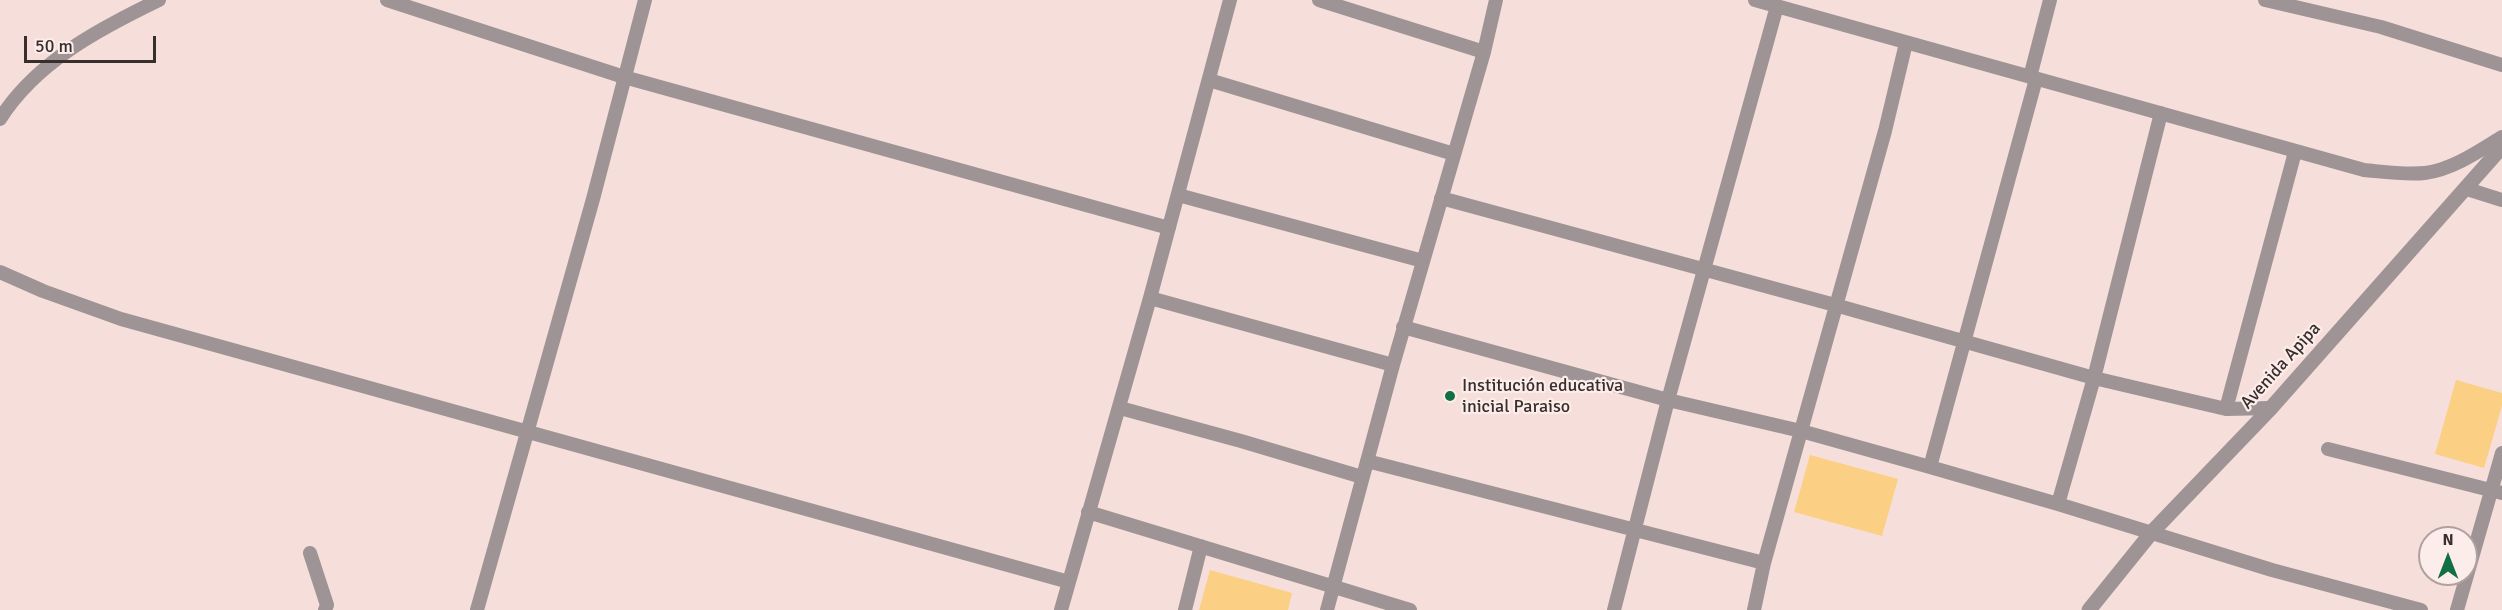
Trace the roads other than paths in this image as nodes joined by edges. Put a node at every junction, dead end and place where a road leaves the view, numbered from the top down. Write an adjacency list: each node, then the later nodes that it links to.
1 (159, 0): 18 (street)
2 (387, 0): 14 (street)
3 (645, 0): 14 (street)
4 (1230, 0): 16 (street)
5 (1319, 0): 12 (street)
6 (1496, 0): 12 (street)
7 (1755, 0): 10 (street)
8 (2050, 0): 15 (street)
9 (2265, 0): 13 (street)
10 (1777, 6): 11 (street); 29 (street)
11 (1906, 43): 15 (street); 32 (street)
12 (1484, 51): 22 (street)
13 (2502, 66)
14 (624, 76): 27 (street); 41 (street)
15 (2033, 78): 17 (street); 34 (street)
16 (1209, 80): 22 (street); 24 (street)
17 (2161, 113): 21 (street); 36 (street)
18 (0, 119)
19 (2502, 137): 21 (street)
20 (2502, 147): 23 (street, Avenida Apipa)
21 (2295, 152): 40 (street)
22 (1454, 154): 25 (street)
23 (2467, 189): 26 (street); 39 (street, Avenida Apipa)
24 (1178, 195): 27 (street); 28 (street)
25 (1441, 198): 28 (street); 29 (street)
26 (2502, 200)
27 (1169, 228): 31 (street)
28 (1423, 261): 33 (street)
29 (1705, 269): 32 (street); 37 (street)
30 (0, 272): 41 (street)
31 (1150, 298): 35 (street); 38 (street)
32 (1835, 304): 34 (street); 42 (street)
33 (1404, 327): 35 (street); 37 (street)
34 (1964, 341): 36 (street); 46 (street)
35 (1393, 365): 45 (street)
36 (2094, 378): 40 (street); 49 (street)
37 (1668, 400): 42 (street); 51 (street)
38 (1120, 408): 47 (street); 50 (street)
39 (2271, 408): 40 (street); 52 (street, Avenida Apipa)
40 (2226, 409)
41 (528, 431): 56 (street); 59 (street)
42 (1801, 431): 46 (street); 55 (street)
43 (2328, 449): 48 (street)
44 (2502, 453): 48 (street)
45 (1367, 461): 47 (street); 51 (street)
46 (1930, 467): 49 (street)
47 (1362, 477): 57 (street)
48 (2497, 492): 68 (street)
49 (2058, 504): 52 (street)
50 (1088, 512): 53 (street); 56 (street)
51 (1635, 530): 55 (street); 64 (street)
52 (2152, 532): 66 (street, Avenida Apipa); 67 (street)
53 (1201, 546): 57 (street); 61 (street)
54 (310, 554): 58 (street)
55 (1764, 563): 65 (street)
56 (1069, 582): 60 (street)
57 (1333, 587): 62 (street); 63 (street)
58 (325, 610)
59 (477, 610)
60 (1061, 610)
61 (1185, 610)
62 (1327, 610)
63 (1410, 610)
64 (1614, 610)
65 (1754, 610)
66 (2089, 610)
67 (2421, 610)
68 (2457, 610)

